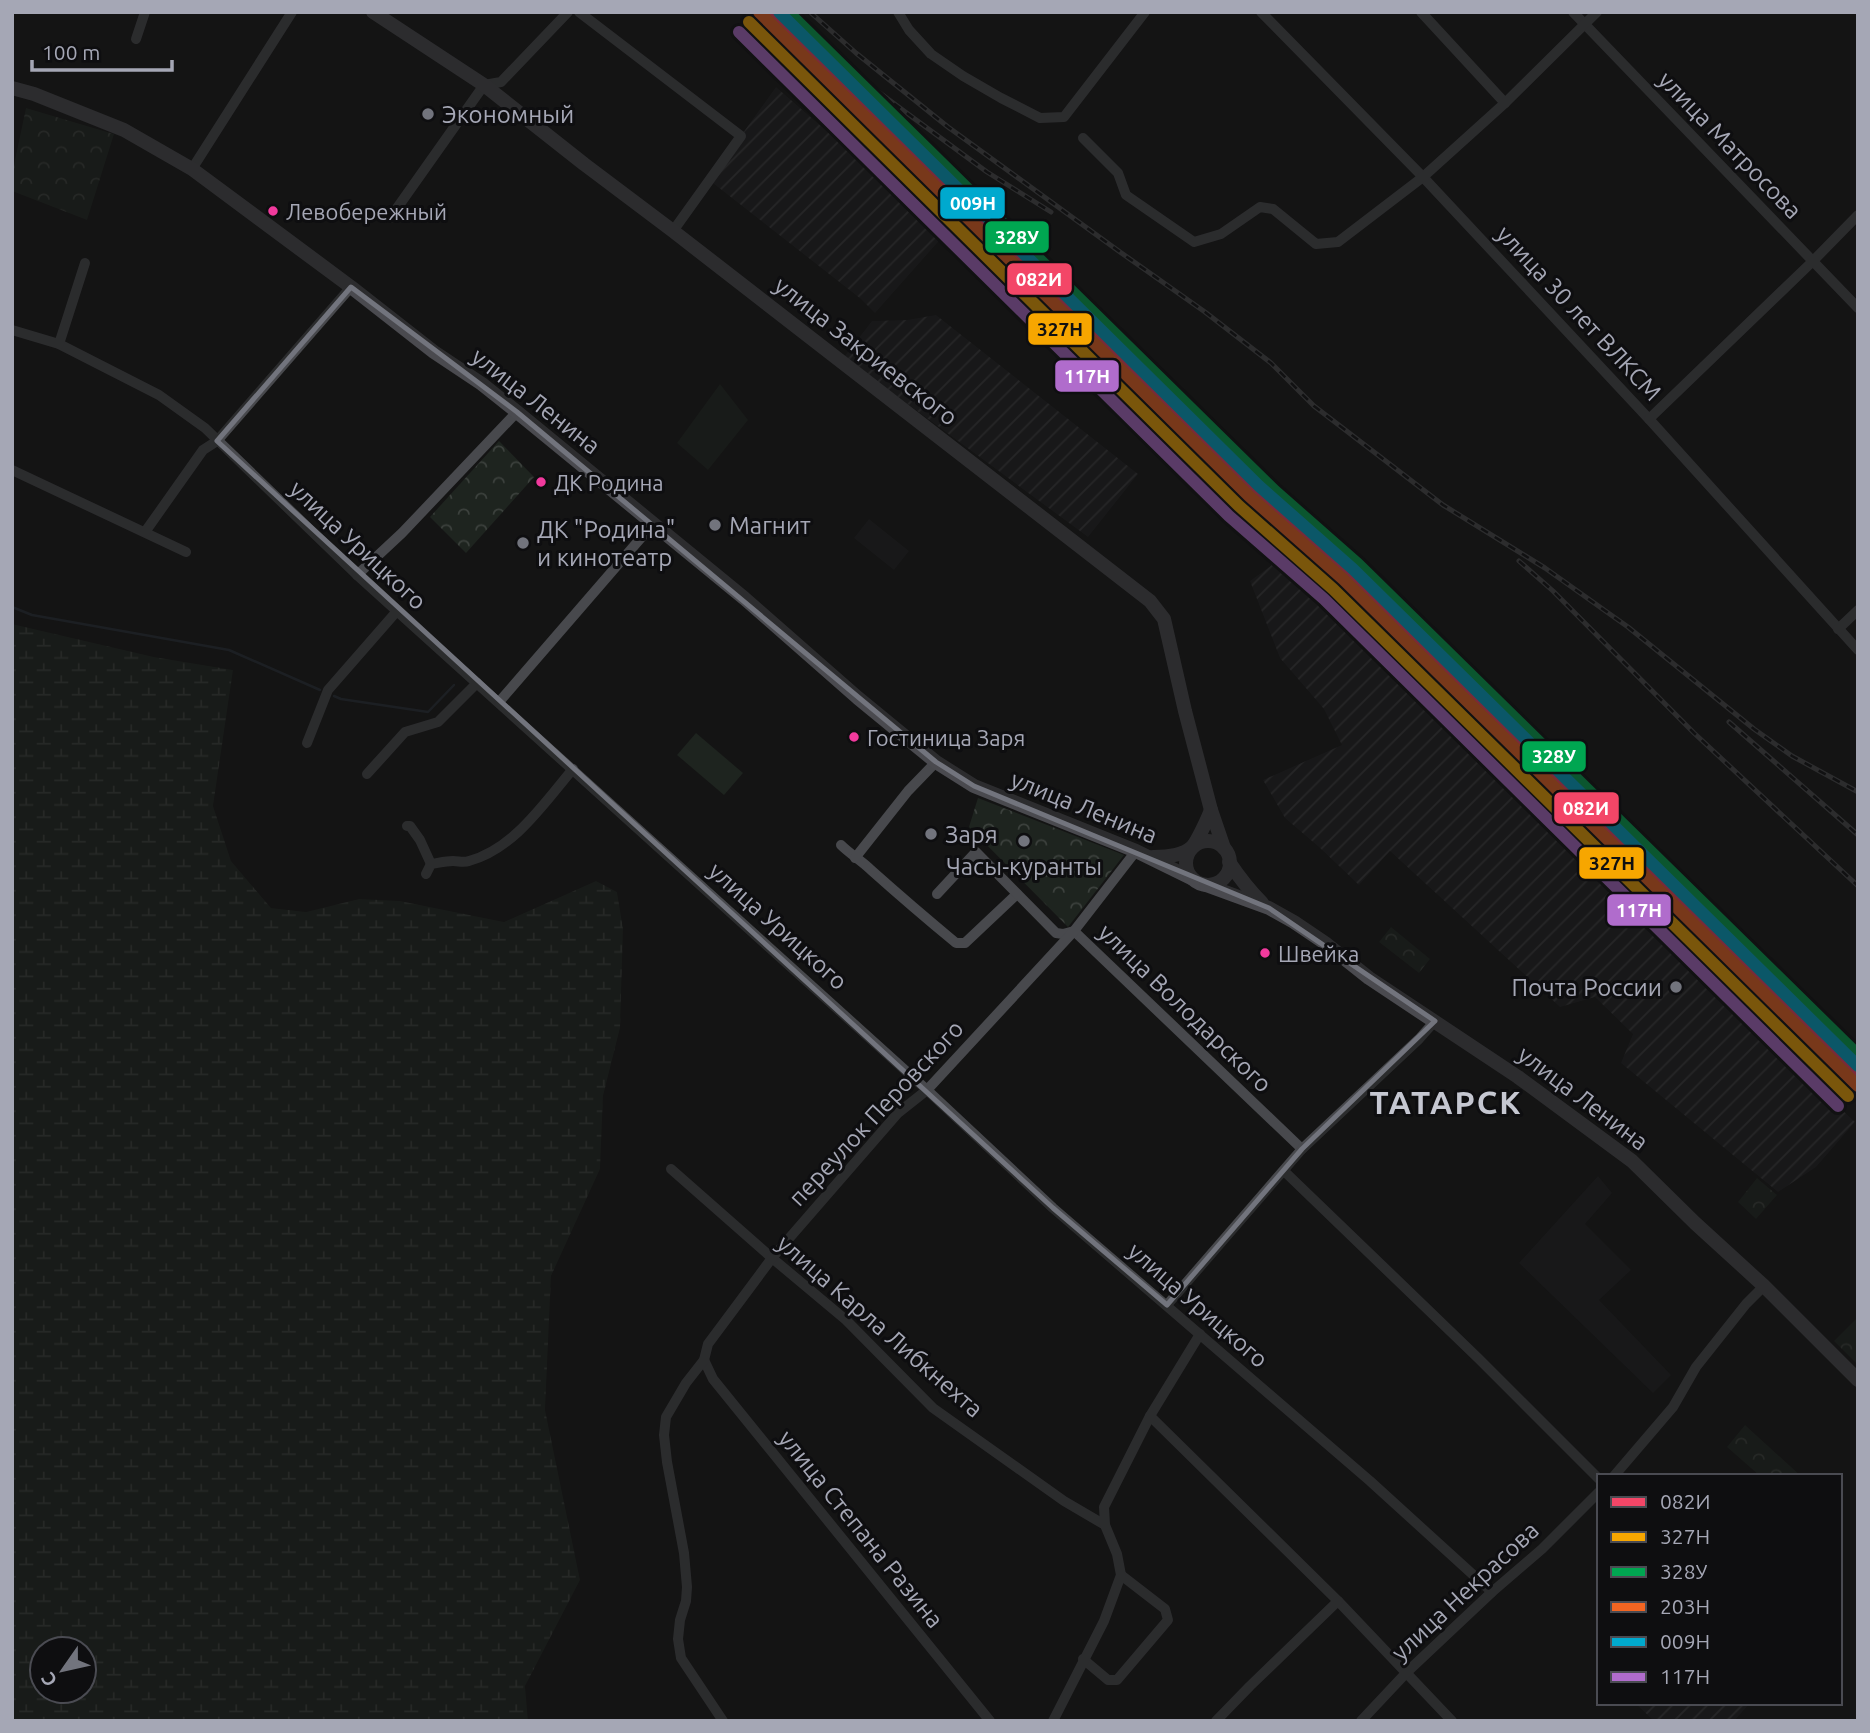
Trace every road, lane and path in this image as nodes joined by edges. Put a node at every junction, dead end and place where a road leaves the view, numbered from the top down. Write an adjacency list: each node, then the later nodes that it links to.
1 (145, 12): 13 (street)
2 (292, 12): 18 (street)
3 (373, 12): 14 (main road, улица Закриевского)
4 (568, 12): 14 (street)
5 (579, 12): 22 (street)
6 (898, 12): 7 (street)
7 (1144, 12)
8 (1261, 12): 19 (street, улица 30 лет ВЛКСМ)
9 (1422, 12): 16 (street)
10 (1573, 12): 12 (street, улица Матросова)
11 (1597, 12): 12 (street)
12 (1584, 24): 16 (street); 23 (street, улица Матросова)
13 (136, 39)
14 (484, 85): 21 (street); 22 (main road, улица Закриевского)
15 (12, 88): 18 (main road, улица Ленина)
16 (1505, 103): 19 (street)
17 (1083, 138): 19 (street)
18 (192, 169): 25 (main road, улица Ленина)
19 (1423, 177): 30 (street, улица 30 лет ВЛКСМ)
20 (1858, 215): 23 (street)
21 (390, 218)
22 (673, 231): 47 (main road, улица Закриевского)
23 (1813, 261): 26 (street, улица Матросова); 30 (street)
24 (85, 263): 28 (street)
25 (351, 287): 29 (main road, улица Ленина); 31 (street)
26 (1858, 308)
27 (12, 330): 28 (street, улица Урицкого)
28 (60, 344): 31 (street, улица Урицкого)
29 (517, 412): 33 (main road, улица Ленина); 36 (street)
30 (1649, 419): 39 (street, улица 30 лет ВЛКСМ)
31 (217, 441): 34 (street); 36 (street, улица Урицкого)
32 (12, 470): 34 (street)
33 (653, 524): 42 (street); 44 (main road, улица Ленина)
34 (145, 532): 35 (street)
35 (186, 552)
36 (357, 575): 38 (street, улица Урицкого)
37 (1858, 610): 39 (street)
38 (397, 611): 41 (street, улица Урицкого); 43 (street)
39 (1838, 629): 40 (street, улица 30 лет ВЛКСМ)
40 (1858, 650)
41 (477, 683): 42 (street, улица Урицкого); 46 (street)
42 (499, 702): 45 (street, улица Урицкого)
43 (307, 743)
44 (936, 762): 51 (main road, улица Ленина); 53 (street)
45 (573, 769): 48 (street); 60 (street, улица Урицкого)
46 (368, 774)
47 (1211, 810): 50 (main road); 52 (main road, улица Закриевского)
48 (407, 826)
49 (841, 845): 53 (street)
50 (1192, 847): 51 (main road); 52 (main road); 54 (main road, улица Ленина)
51 (1136, 851): 54 (main road, улица Ленина); 58 (street, переулок Перовского)
52 (1227, 855): 54 (main road); 57 (main road, улица Закриевского)
53 (855, 858): 56 (street)
54 (1199, 882): 57 (main road, улица Ленина)
55 (937, 894): 56 (street, улица Володарского)
56 (1017, 894): 58 (street, улица Володарского)
57 (1269, 908): 59 (main road, улица Ленина)
58 (1074, 930): 60 (street, переулок Перовского); 61 (street, улица Володарского)
59 (1435, 1021): 61 (street); 65 (main road, улица Ленина)
60 (927, 1090): 64 (street, переулок Перовского); 66 (street, улица Урицкого)
61 (1302, 1149): 63 (street)
62 (671, 1169): 64 (street, улица Карла Либкнехта)
63 (1284, 1171): 66 (street); 72 (street)
64 (772, 1258): 68 (street, переулок Перовского); 74 (street, улица Карла Либкнехта)
65 (1764, 1286): 69 (main road, улица Ленина); 71 (street)
66 (1167, 1305): 67 (street, улица Урицкого)
67 (1200, 1334): 70 (street); 76 (street, улица Урицкого)
68 (704, 1360): 80 (street, переулок Перовского); 81 (street, улица Степана Разина)
69 (1858, 1380)
70 (1150, 1416): 74 (street); 77 (street)
71 (1616, 1474)
72 (1597, 1477)
73 (1597, 1494): 76 (street, улица Некрасова)
74 (1105, 1525): 75 (street)
75 (1121, 1575): 78 (street); 78 (street)
76 (1492, 1592): 79 (street, улица Некрасова)
77 (1338, 1601): 79 (street); 83 (street)
78 (1083, 1659): 82 (street)
79 (1407, 1672): 84 (street, улица Некрасова); 85 (street)
80 (723, 1721)
81 (990, 1721)
82 (1053, 1721)
83 (1216, 1721)
84 (1361, 1721)
85 (1452, 1721)

